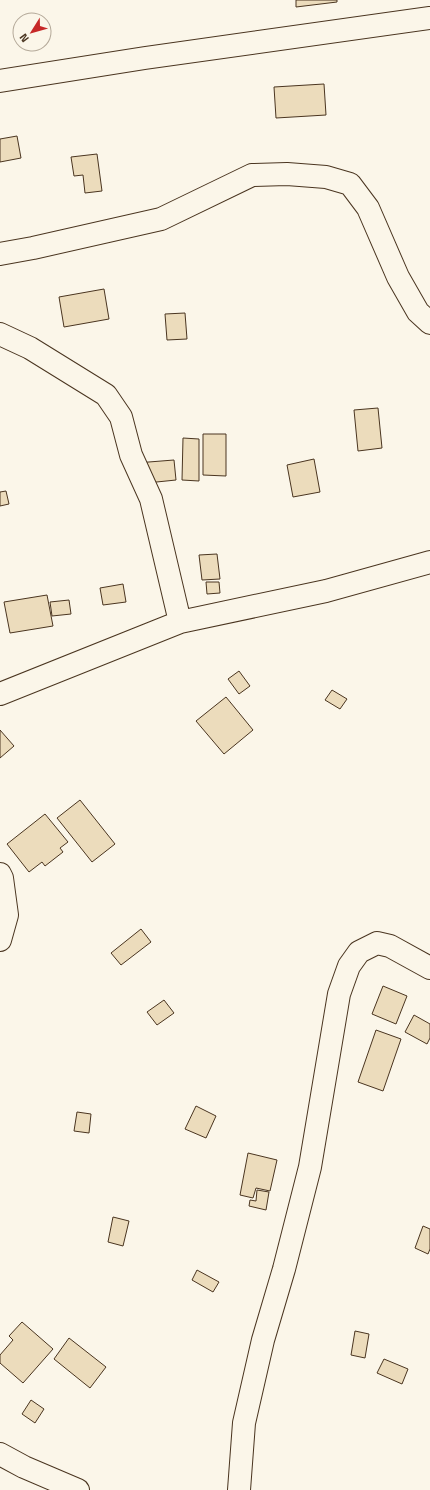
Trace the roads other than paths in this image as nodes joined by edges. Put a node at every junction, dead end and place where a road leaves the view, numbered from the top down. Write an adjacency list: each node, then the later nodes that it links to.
1 (430, 18): 2 (street)
2 (0, 81)
3 (0, 254): 4 (street)
4 (430, 323)
5 (0, 334): 7 (street)
6 (430, 562): 7 (street)
7 (180, 622): 8 (street)
8 (0, 694)
9 (0, 874): 10 (street)
10 (0, 940)
11 (430, 968): 14 (street)
12 (0, 1454): 13 (street)
13 (78, 1490)
14 (239, 1490)

